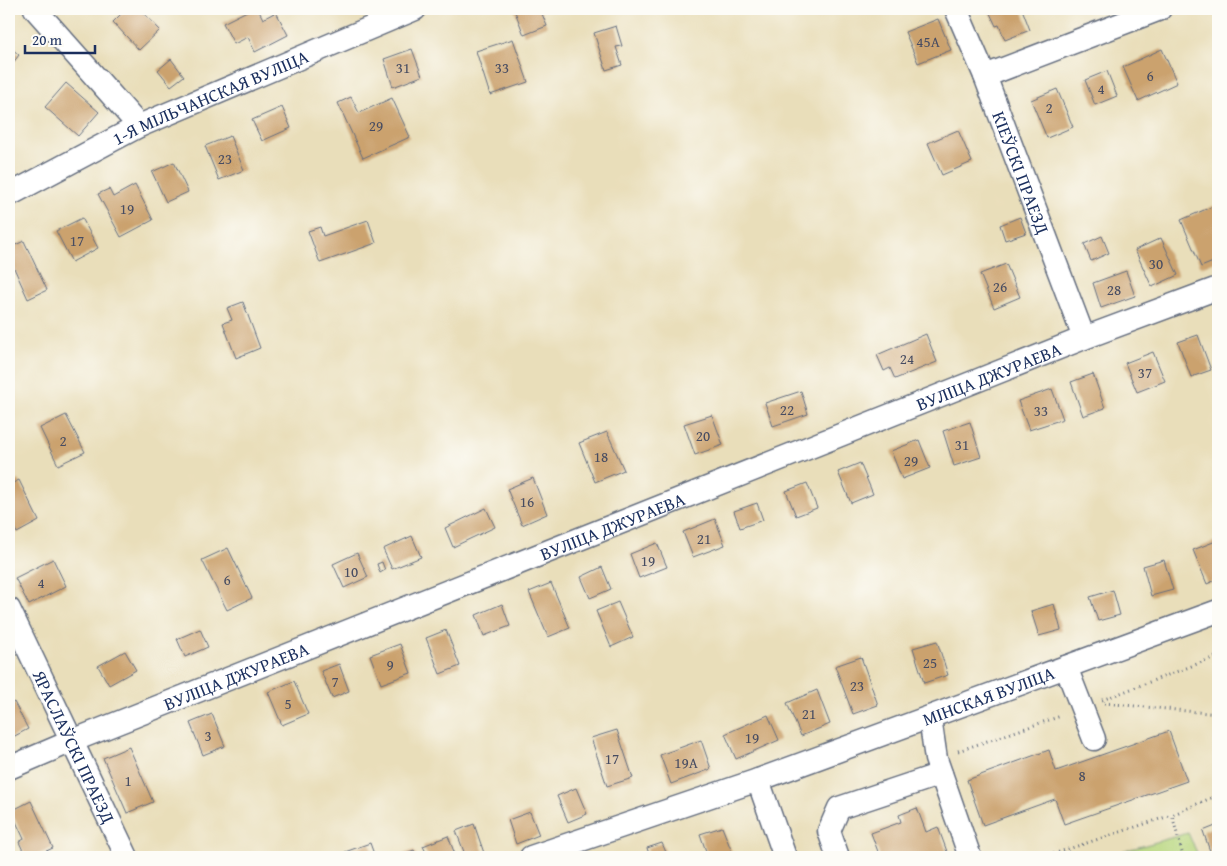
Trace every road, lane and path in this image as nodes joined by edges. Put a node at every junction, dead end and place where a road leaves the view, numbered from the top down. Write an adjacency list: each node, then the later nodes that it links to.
1 (35, 9): 6 (street)
2 (415, 9): 6 (street, 1-Я МІЛЬЧАНСКАЯ ВУЛІЦА)
3 (956, 9): 5 (street, КІЕЎСКІ ПРАЕЗД)
4 (1160, 9): 5 (street)
5 (985, 76): 9 (street, КІЕЎСКІ ПРАЕЗД)
6 (139, 126): 7 (street, 1-Я МІЛЬЧАНСКАЯ ВУЛІЦА)
7 (9, 195)
8 (1218, 288): 9 (street, ВУЛІЦА ДЖУРАЕВА)
9 (1084, 338): 18 (street, ВУЛІЦА ДЖУРАЕВА)
10 (9, 609): 18 (street, ЯРАСЛАЎСКІ ПРАЕЗД)
11 (1218, 611): 13 (street, МІНСКАЯ ВУЛІЦА)
12 (1218, 656): 15 (path)
13 (1066, 668): 14 (street); 16 (street, МІНСКАЯ ВУЛІЦА)
14 (1082, 708): 17 (street); 19 (path)
15 (1218, 714)
16 (930, 718): 19 (street); 21 (street, МІНСКАЯ ВУЛІЦА)
17 (1094, 739)
18 (72, 741): 20 (street, ВУЛІЦА ДЖУРАЕВА); 24 (street, ЯРАСЛАЎСКІ ПРАЕЗД)
19 (938, 767): 27 (street); 28 (street)
20 (9, 768)
21 (758, 780): 25 (street, МІНСКАЯ ВУЛІЦА); 26 (street)
22 (1218, 794): 23 (path)
23 (1172, 815): 29 (path); 30 (path)
24 (127, 857)
25 (531, 857)
26 (785, 857)
27 (838, 857)
28 (970, 857)
29 (1044, 857)
30 (1182, 857)

